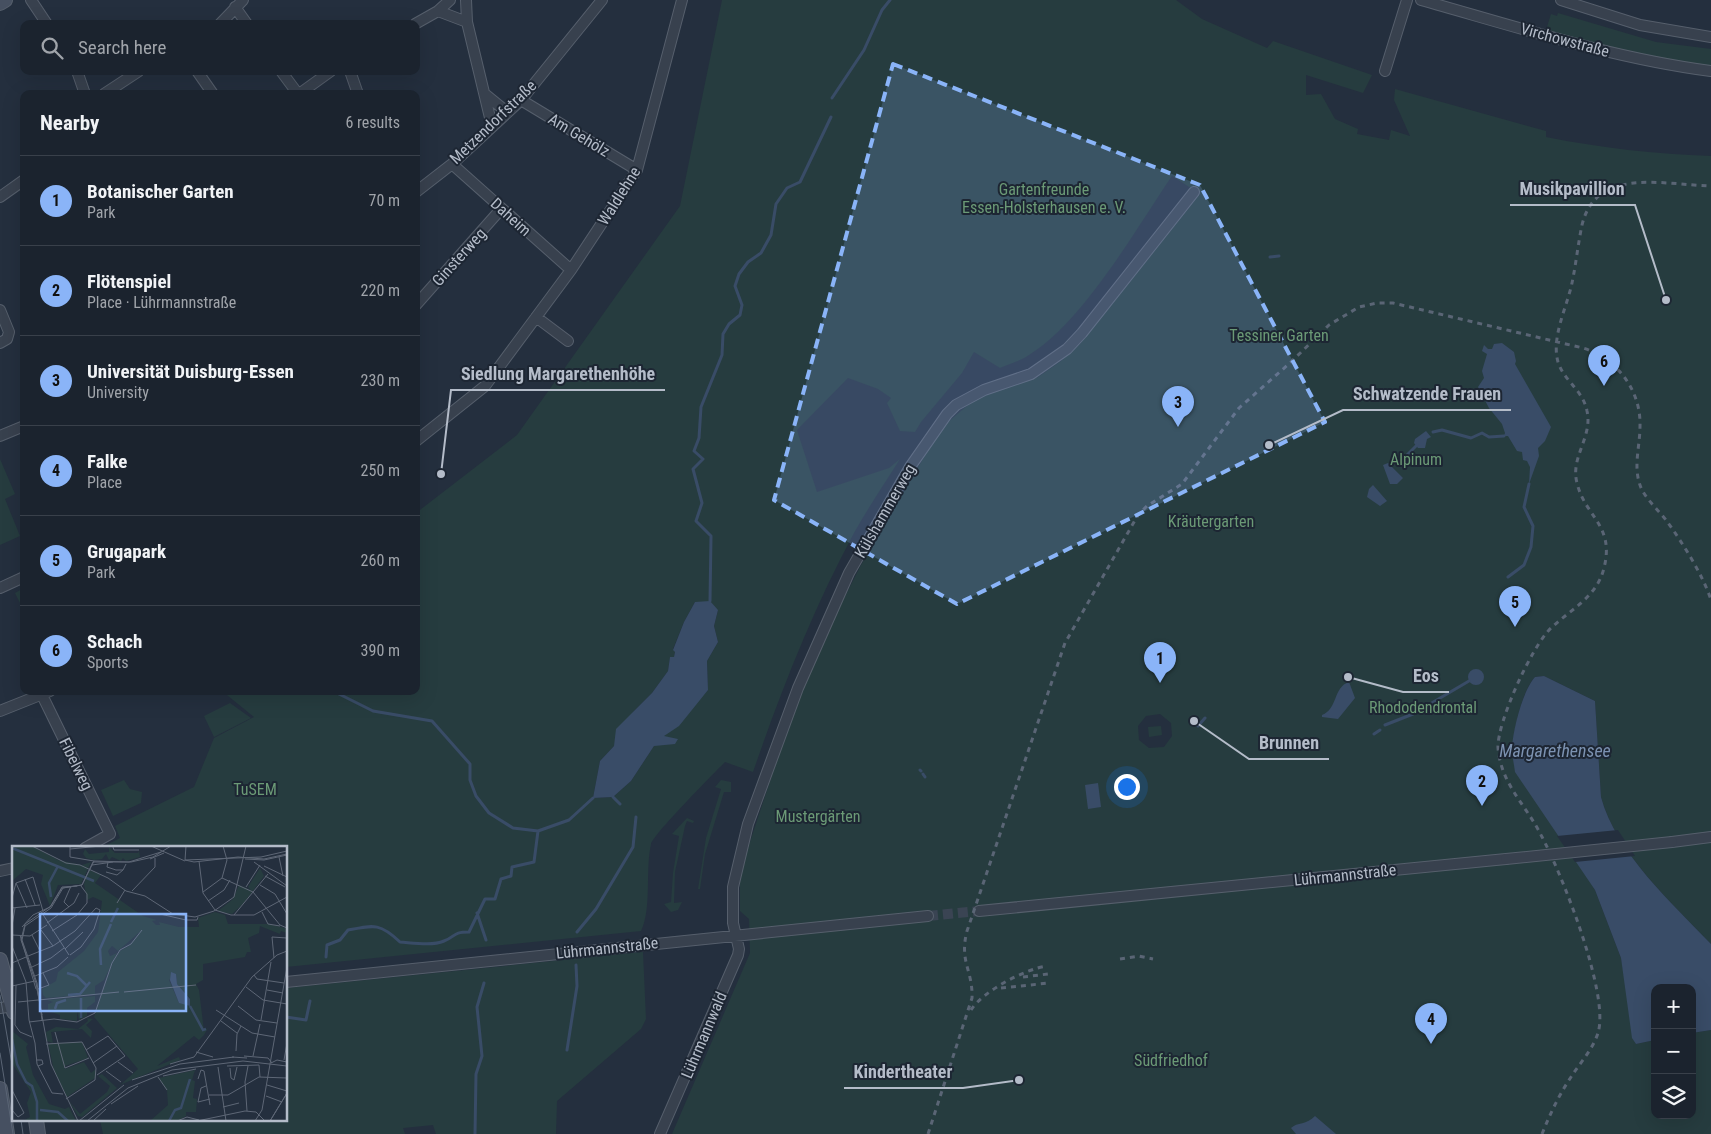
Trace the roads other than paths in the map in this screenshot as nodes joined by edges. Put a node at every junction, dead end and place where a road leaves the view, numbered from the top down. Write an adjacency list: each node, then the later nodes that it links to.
1 (5, 0): 10 (street)
2 (31, 0): 13 (street)
3 (450, 0): 12 (street)
4 (466, 0): 17 (street)
5 (602, 0): 34 (street, Metzendorfstraße)
6 (682, 0): 38 (street, Waldlehne)
7 (1406, 0): 19 (street)
8 (1421, 0): 20 (street, Virchowstraße)
9 (1561, 0): 18 (street, Virchowstraße)
10 (0, 3)
11 (239, 4): 14 (street); 15 (street)
12 (438, 11): 16 (street); 17 (street)
13 (44, 20)
14 (224, 20)
15 (245, 20)
16 (420, 21)
17 (467, 22): 33 (street)
18 (1711, 37)
19 (1385, 71)
20 (1711, 71)
21 (78, 75): 27 (street)
22 (133, 75): 28 (street)
23 (200, 75): 29 (street)
24 (284, 75): 30 (street)
25 (326, 75): 31 (street)
26 (351, 75): 32 (street)
27 (84, 90)
28 (110, 90)
29 (210, 90)
30 (296, 90)
31 (305, 90)
32 (357, 90)
33 (486, 96): 35 (street); 36 (street)
34 (521, 100): 35 (street, Metzendorfstraße); 38 (street, Am Gehölz)
35 (507, 112): 36 (street, Metzendorfstraße)
36 (492, 126): 37 (street, Metzendorfstraße)
37 (452, 164): 40 (street, Metzendorfstraße); 43 (street, Daheim)
38 (637, 170): 44 (street, Waldlehne)
39 (20, 182): 42 (street)
40 (420, 189)
41 (1194, 192): 62 (street, Külshammerweg)
42 (0, 197)
43 (501, 209): 44 (street, Daheim); 45 (street, Ginsterweg)
44 (571, 270): 47 (street, Waldlehne)
45 (420, 300)
46 (0, 310): 49 (street)
47 (536, 317): 48 (street); 52 (street, Waldlehne)
48 (568, 341)
49 (0, 343)
50 (20, 428): 51 (street)
51 (0, 436)
52 (420, 438)
53 (20, 579): 54 (street)
54 (0, 588)
55 (41, 695): 57 (street)
56 (47, 695): 59 (street, Fibelweg)
57 (0, 711)
58 (1711, 838): 60 (street, Lührmannstraße, bridge)
59 (89, 846)
60 (979, 911)
61 (928, 916): 62 (street, Lührmannstraße)
62 (736, 934): 64 (street, Lührmannstraße); 68 (street, Lührmannwald)
63 (0, 960): 65 (street)
64 (288, 982)
65 (10, 1008)
66 (0, 1089): 67 (street)
67 (7, 1134)
68 (660, 1134)

